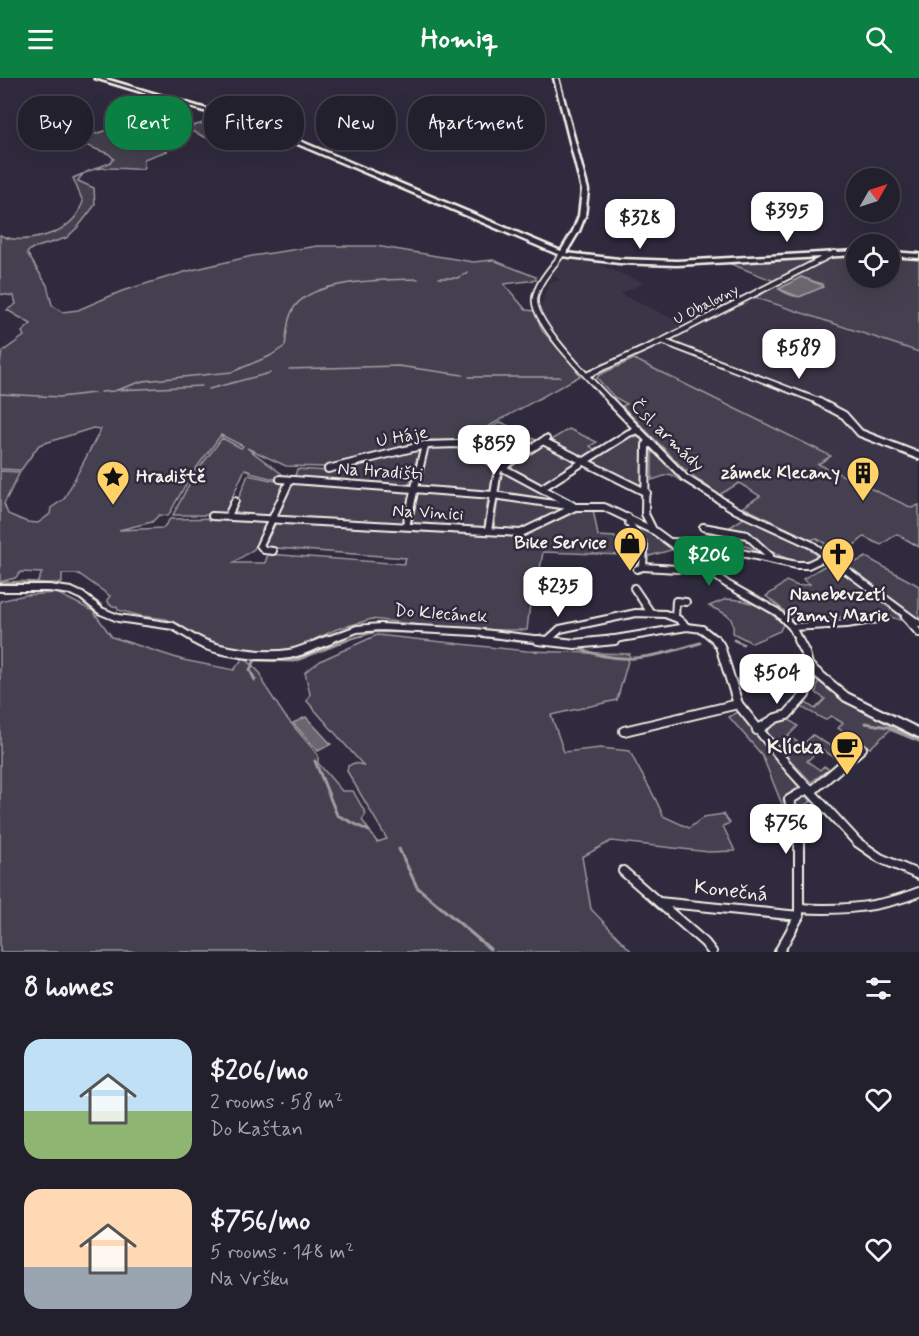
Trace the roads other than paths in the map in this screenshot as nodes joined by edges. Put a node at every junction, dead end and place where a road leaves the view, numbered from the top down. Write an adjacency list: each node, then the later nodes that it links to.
1 (97, 78): 5 (street)
2 (556, 78): 5 (street)
3 (835, 253): 4 (street); 5 (street); 8 (street, U Obalovny)
4 (846, 253)
5 (562, 254): 9 (street, Čsl. armády)
6 (900, 255): 7 (street)
7 (919, 256)
8 (662, 341): 9 (street, U Obalovny); 13 (street)
9 (587, 375): 10 (street, Čsl. armády)
10 (638, 430): 11 (street, Čsl. armády); 14 (street)
11 (650, 444): 21 (street); 35 (street, Čsl. armády)
12 (425, 445): 15 (street, U Háje); 16 (street, U Háje); 20 (street)
13 (919, 456)
14 (583, 461): 15 (street); 19 (street); 21 (street)
15 (501, 466): 19 (street, U Háje); 22 (street)
16 (328, 469)
17 (280, 479): 18 (street, Na Hradišti)
18 (290, 480): 20 (street, Na Hradišti); 28 (street)
19 (542, 488): 24 (street, U Háje)
20 (415, 490): 22 (street, Na Hradišti); 29 (street)
21 (646, 493): 31 (street)
22 (493, 495): 24 (street, Na Hradišti); 32 (street)
23 (235, 501): 26 (street)
24 (575, 507): 27 (street, Na Hradišti); 32 (street, Na Vinici)
25 (212, 516): 26 (street, Na Vinici)
26 (228, 516): 28 (street, Na Vinici)
27 (628, 517): 31 (street, Na Hradišti); 37 (street)
28 (274, 518): 29 (street, Na Vinici); 34 (street)
29 (406, 526): 32 (street, Na Vinici)
30 (702, 527): 36 (street)
31 (653, 530): 33 (street, Na Hradišti)
32 (488, 531)
33 (669, 542): 36 (street); 37 (street, Na Hradišti)
34 (273, 551)
35 (827, 556): 36 (street); 42 (street, Čsl. armády)
36 (773, 558)
37 (695, 561): 47 (street, Na Hradišti)
38 (0, 588): 49 (street, Do Klecánek)
39 (634, 588): 41 (street)
40 (686, 602): 43 (street)
41 (651, 613): 43 (street); 49 (street)
42 (908, 616): 45 (street, Čsl. armády); 48 (street)
43 (675, 617): 46 (street)
44 (878, 619): 47 (street)
45 (919, 624)
46 (687, 627): 49 (street, Do Klecánek); 51 (street)
47 (792, 627): 50 (street, Na Hradišti)
48 (919, 633)
49 (548, 640)
50 (810, 667): 52 (street); 54 (street)
51 (738, 704): 52 (street); 53 (street)
52 (757, 730): 56 (street)
53 (624, 731)
54 (919, 733)
55 (862, 748): 56 (street)
56 (813, 788): 58 (street); 61 (street)
57 (623, 871): 60 (street)
58 (919, 875)
59 (919, 892): 61 (street, Konečná)
60 (659, 902): 61 (street, Konečná); 62 (street)
61 (799, 912): 63 (street)
62 (712, 952)
63 (779, 952)

